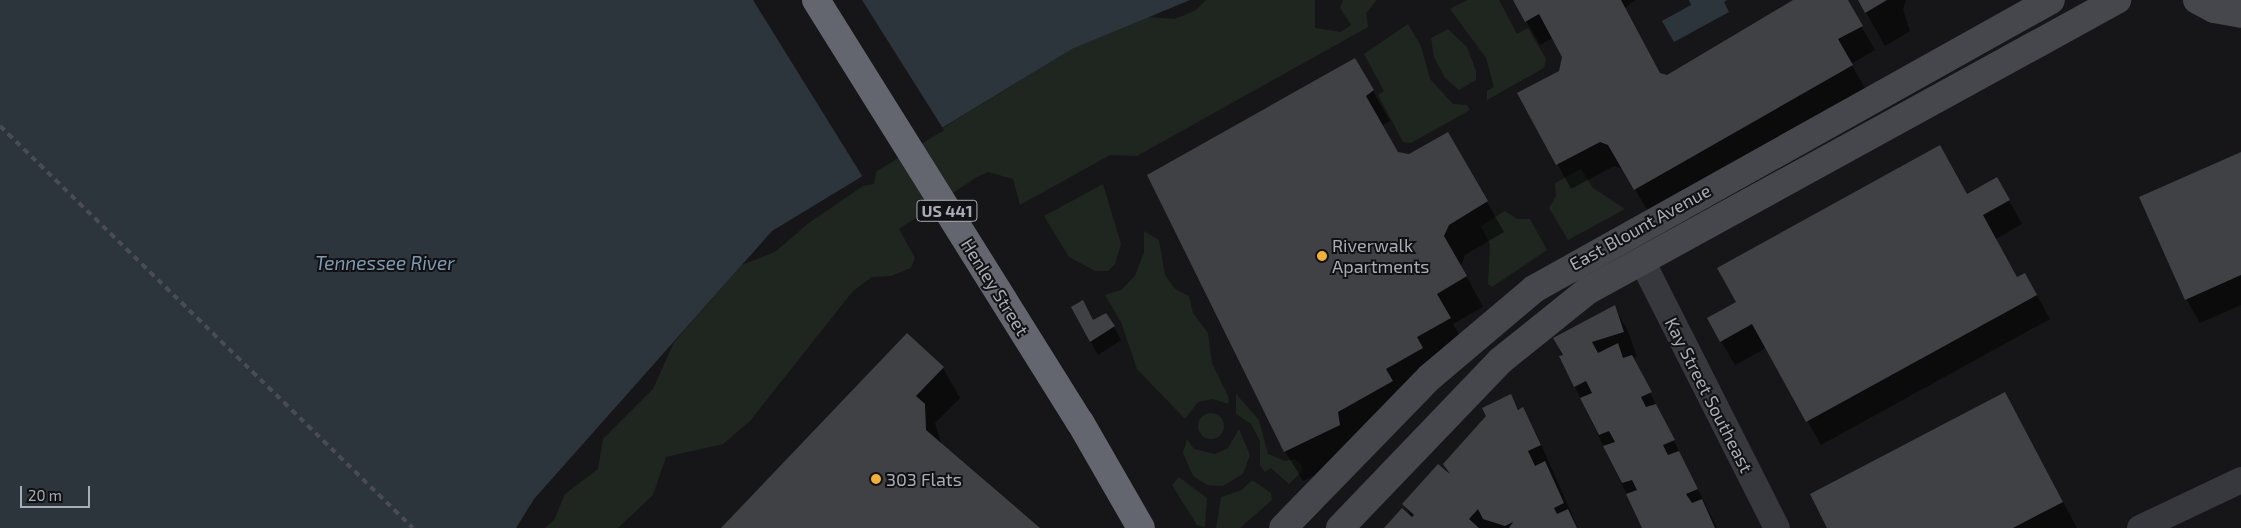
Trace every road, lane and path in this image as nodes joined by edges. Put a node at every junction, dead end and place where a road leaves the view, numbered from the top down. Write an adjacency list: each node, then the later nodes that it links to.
1 (816, 0): 13 (highway, Henley Street / US 441)
2 (2051, 0): 6 (main road, East Blount Avenue)
3 (2117, 0): 7 (main road)
4 (2197, 0): 5 (main road)
5 (2241, 14)
6 (1974, 44): 7 (main road); 8 (main road, East Blount Avenue)
7 (1988, 71): 9 (main road)
8 (1628, 233): 9 (main road); 10 (main road, East Blount Avenue)
9 (1642, 261): 11 (main road); 16 (street, Kay Street Southeast)
10 (1491, 321): 11 (main road); 14 (main road, East Blount Avenue)
11 (1519, 346): 15 (main road)
12 (2241, 480): 17 (street)
13 (1141, 528)
14 (1284, 528)
15 (1340, 528)
16 (1777, 528)
17 (2140, 528)

